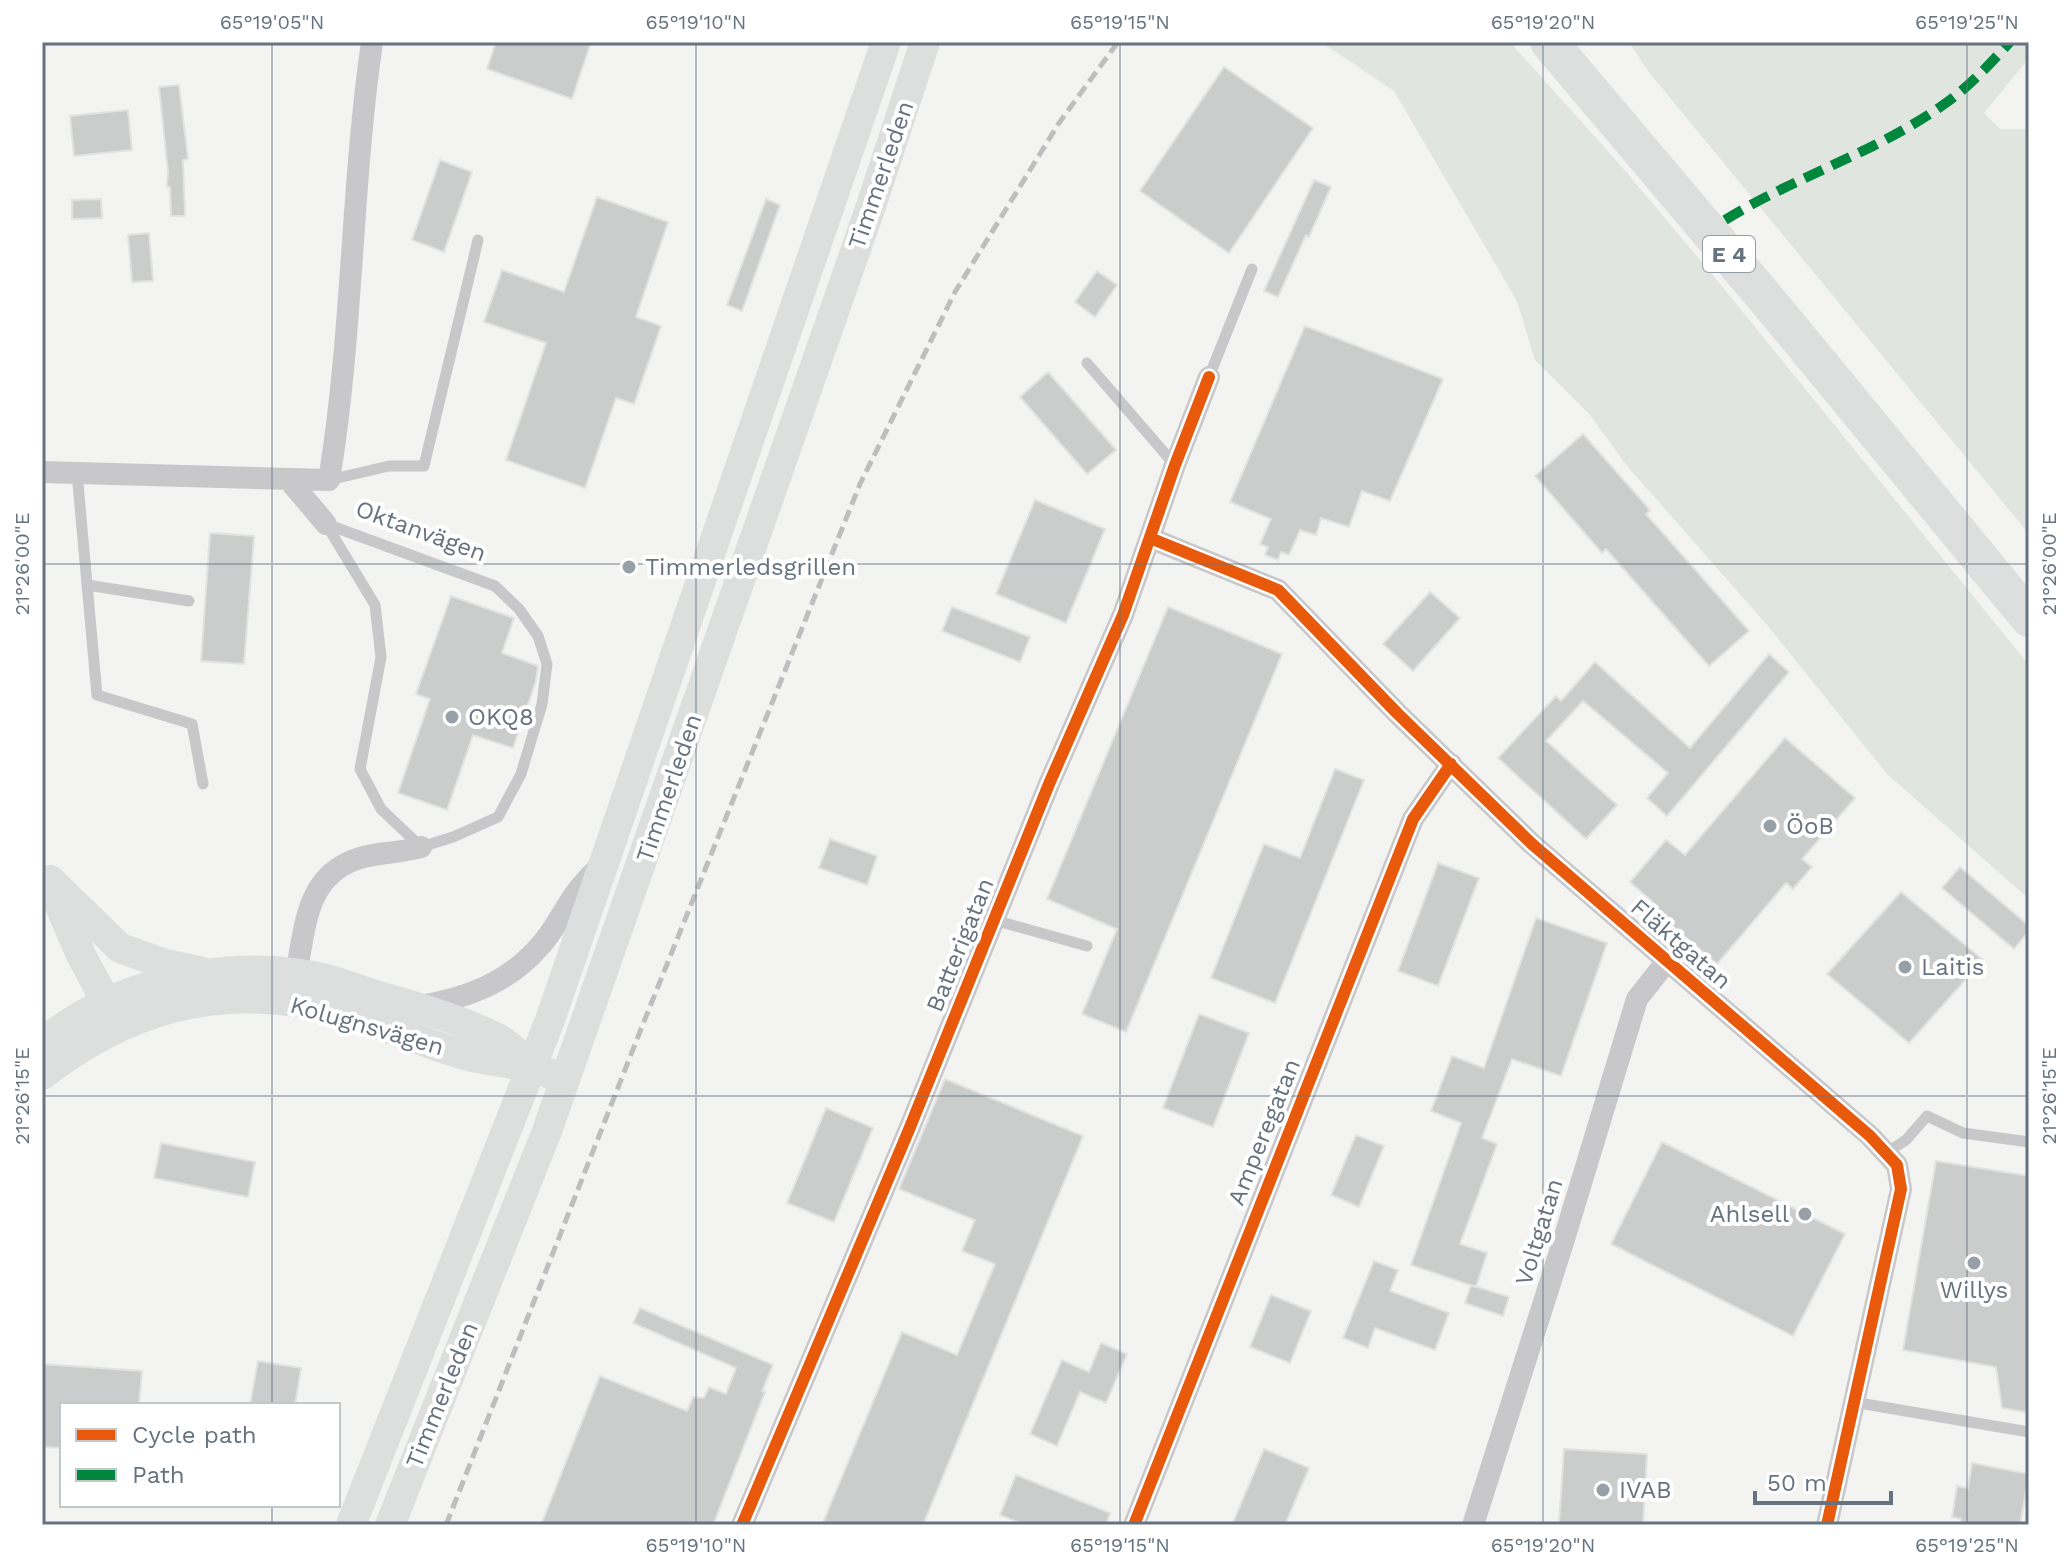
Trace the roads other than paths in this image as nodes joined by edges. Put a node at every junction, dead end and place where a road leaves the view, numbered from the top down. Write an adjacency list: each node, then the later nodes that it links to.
1 (372, 42): 14 (street, Oktanvägen)
2 (886, 42): 24 (main road, Timmerleden)
3 (925, 42): 37 (main road, Timmerleden)
4 (1549, 42): 20 (highway, E 4)
5 (1582, 50): 17 (highway, E 4)
6 (478, 240): 14 (lane)
7 (1252, 269): 9 (lane)
8 (1087, 363): 10 (lane)
9 (1209, 377): 10 (street, Batterigatan)
10 (1175, 465): 16 (street, Batterigatan)
11 (42, 472): 12 (street, Oktanvägen)
12 (77, 473): 13 (street, Oktanvägen); 18 (lane)
13 (288, 479): 14 (street, Oktanvägen); 15 (street, Oktanvägen)
14 (329, 480)
15 (326, 524): 23 (lane, Oktanvägen); 23 (lane, Oktanvägen)
16 (1150, 538): 21 (street, Fläktgatan); 26 (street, Batterigatan)
17 (2029, 580)
18 (87, 585): 19 (lane); 22 (lane)
19 (189, 601)
20 (2029, 618)
21 (1451, 764): 28 (street, Fläktgatan); 46 (street, Amperegatan)
22 (203, 784)
23 (421, 847): 30 (street, Oktanvägen)
24 (606, 860): 31 (street, Kolugnsvägen); 35 (main road, Timmerleden)
25 (46, 872): 29 (main road, Kolugnsvägen); 32 (main road)
26 (994, 920): 27 (lane); 45 (street, Batterigatan)
27 (1087, 946)
28 (1667, 961): 40 (street, Fläktgatan); 47 (street, Voltgatan)
29 (212, 973): 30 (main road, Kolugnsvägen); 32 (main road, Kolugnsvägen)
30 (296, 974): 31 (main road, Kolugnsvägen)
31 (417, 1007): 35 (main road, Kolugnsvägen)
32 (113, 1015): 33 (main road, Kolugnsvägen); 34 (main road, Kolugnsvägen); 36 (main road, Kolugnsvägen)
33 (42, 1044)
34 (469, 1056): 35 (main road, Kolugnsvägen); 38 (main road, Kolugnsvägen)
35 (532, 1066): 37 (main road, Kolugnsvägen); 38 (main road, Timmerleden)
36 (42, 1075)
37 (565, 1080): 44 (main road, Timmerleden)
38 (508, 1128): 43 (main road, Timmerleden)
39 (2029, 1142): 40 (lane)
40 (1886, 1153): 41 (street, Fläktgatan)
41 (1853, 1402): 42 (lane); 48 (street, Fläktgatan)
42 (2029, 1432)
43 (351, 1525)
44 (390, 1525)
45 (742, 1525)
46 (1134, 1525)
47 (1473, 1525)
48 (1827, 1525)

